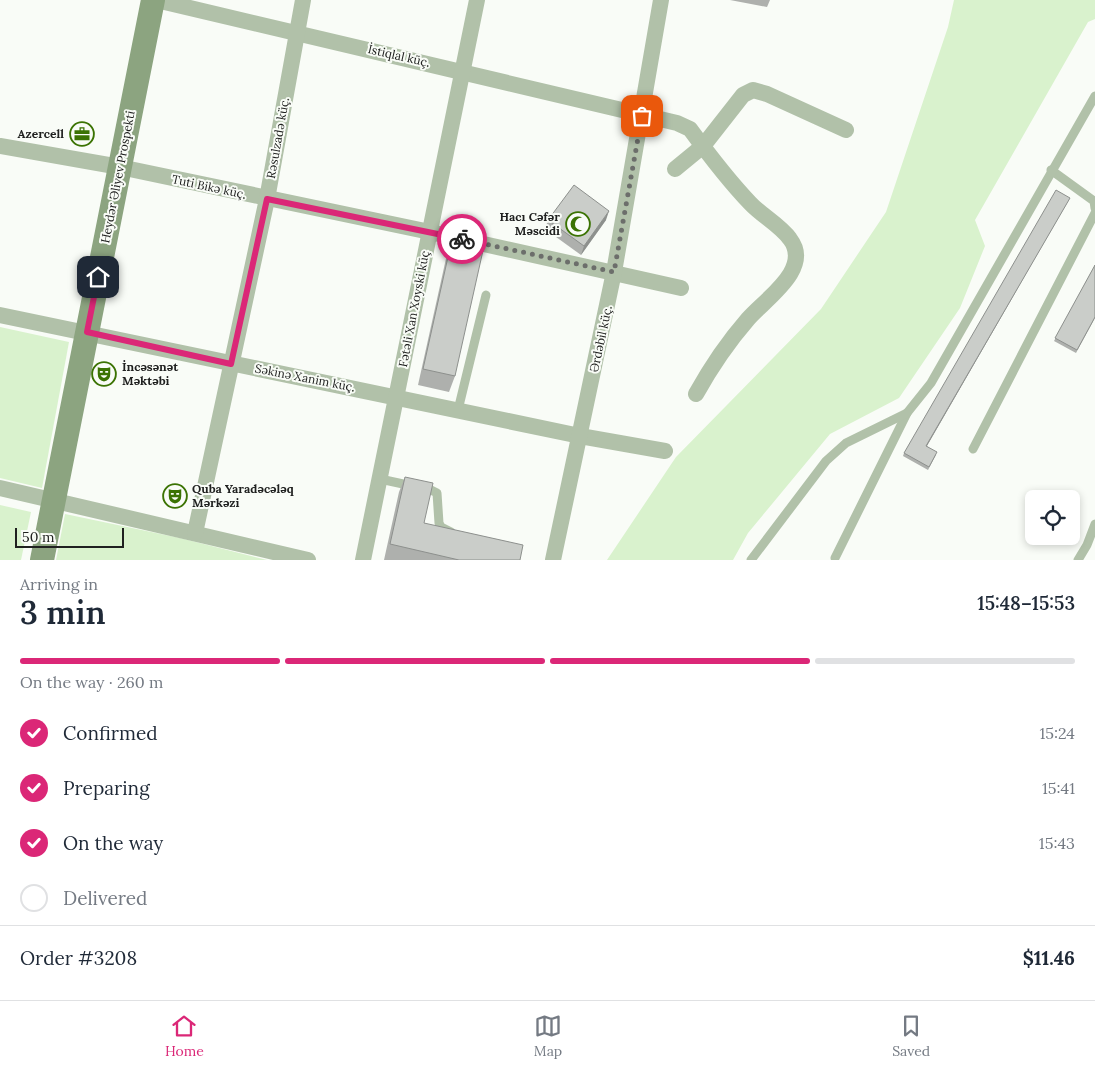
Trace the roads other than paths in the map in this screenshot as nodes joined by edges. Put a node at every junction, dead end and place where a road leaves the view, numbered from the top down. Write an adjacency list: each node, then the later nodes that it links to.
1 (154, 0): 5 (street, İstiqlal küç.); 12 (street, Heydər Əliyev Prospekti)
2 (303, 0): 5 (street, Rəsulzadə küç.)
3 (477, 0): 6 (street, Fətəli Xan Xoyski küç)
4 (661, 0): 8 (street, Ərdəbil küç.)
5 (297, 32): 6 (street, İstiqlal küç.); 15 (street, Rəsulzadə küç.)
6 (463, 72): 8 (street, İstiqlal küç.); 18 (street, Fətəli Xan Xoyski küç)
7 (1095, 96): 14 (lane)
8 (642, 116): 11 (street); 19 (street, Ərdəbil küç.)
9 (846, 130): 11 (street)
10 (0, 146): 12 (street, Tuti Bikə küç.)
11 (703, 146): 13 (street); 25 (street)
12 (120, 168): 15 (street, Tuti Bikə küç.); 23 (street, Heydər Əliyev Prospekti)
13 (675, 169)
14 (1051, 170): 16 (lane); 28 (lane)
15 (267, 199): 18 (street, Tuti Bikə küç.); 24 (street, Rəsulzadə küç.)
16 (1095, 208)
17 (1095, 213): 30 (lane)
18 (430, 232): 19 (street, Tuti Bikə küç.); 26 (street, Fətəli Xan Xoyski küç)
19 (614, 272): 20 (street, Tuti Bikə küç.); 29 (street, Ərdəbil küç.)
20 (681, 288)
21 (486, 295): 27 (lane)
22 (0, 315): 23 (street, Səkinə Xanim küç.)
23 (87, 332): 24 (street, Səkinə Xanim küç.); 34 (street, Heydər Əliyev Prospekti)
24 (231, 364): 26 (street, Səkinə Xanim küç.); 36 (street, Rəsulzadə küç.)
25 (696, 394)
26 (397, 396): 27 (street, Səkinə Xanim küç.); 32 (street, Fətəli Xan Xoyski küç)
27 (458, 410): 29 (street, Səkinə Xanim küç.)
28 (907, 413): 38 (lane); 43 (lane)
29 (580, 436): 31 (street, Səkinə Xanim küç.); 42 (street, Ərdəbil küç.)
30 (973, 449)
31 (665, 451)
32 (380, 478): 37 (lane); 41 (street, Fətəli Xan Xoyski küç)
33 (0, 488): 34 (street)
34 (53, 500): 36 (street); 39 (street, Heydər Əliyev Prospekti)
35 (1095, 524): 44 (lane)
36 (195, 533): 40 (street)
37 (462, 535)
38 (835, 558)
39 (42, 560)
40 (308, 560)
41 (363, 560)
42 (552, 560)
43 (751, 560)
44 (1078, 560)

